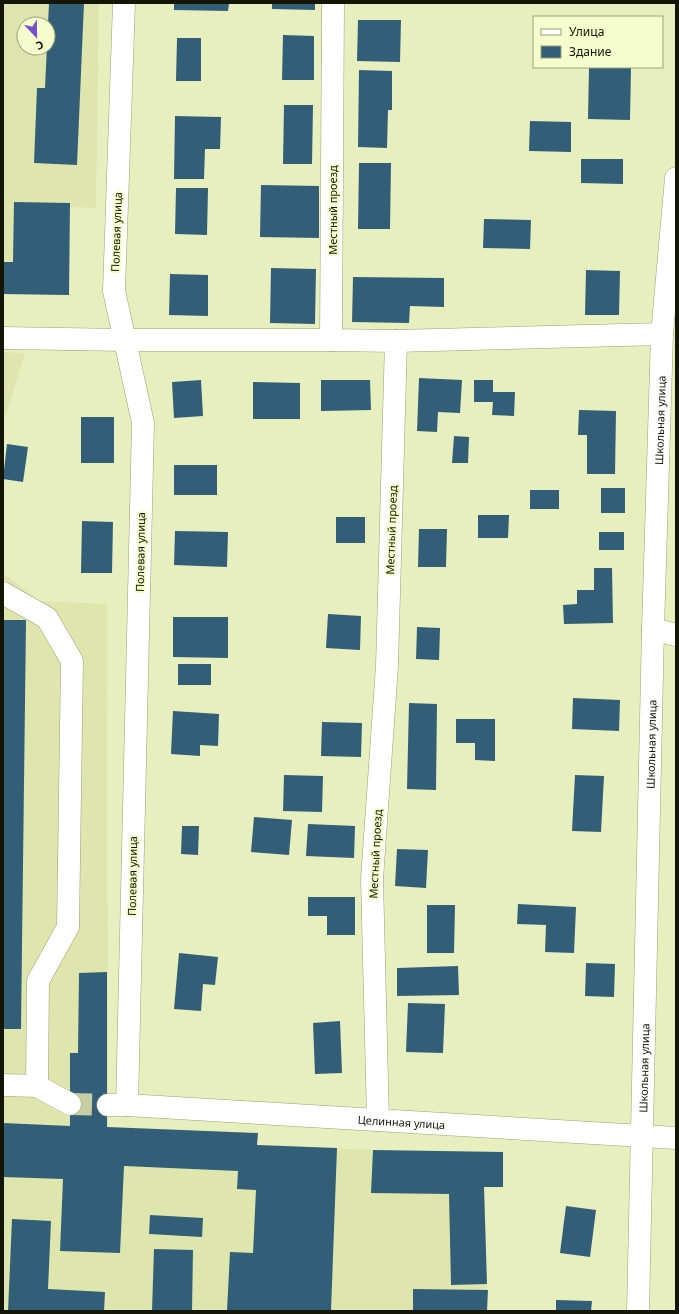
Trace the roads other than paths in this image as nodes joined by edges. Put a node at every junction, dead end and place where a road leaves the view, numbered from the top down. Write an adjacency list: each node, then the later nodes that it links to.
1 (124, 3): 6 (street, Полевая улица)
2 (333, 3): 7 (street, Местный проезд)
3 (676, 178): 4 (street, Школьная улица)
4 (662, 334): 8 (street); 10 (street, Школьная улица)
5 (3, 338): 6 (street)
6 (125, 340): 7 (street); 15 (street, Полевая улица)
7 (331, 340): 8 (street)
8 (396, 341): 16 (street, Местный проезд)
9 (3, 593): 13 (street)
10 (653, 628): 11 (street); 17 (street, Школьная улица)
11 (676, 635)
12 (3, 1085): 13 (street)
13 (37, 1086): 14 (street)
14 (70, 1104)
15 (117, 1105): 16 (street, Целинная улица)
16 (378, 1120): 17 (street, Целинная улица)
17 (642, 1135): 18 (street, Целинная улица); 19 (street, Школьная улица)
18 (676, 1138)
19 (638, 1311)

